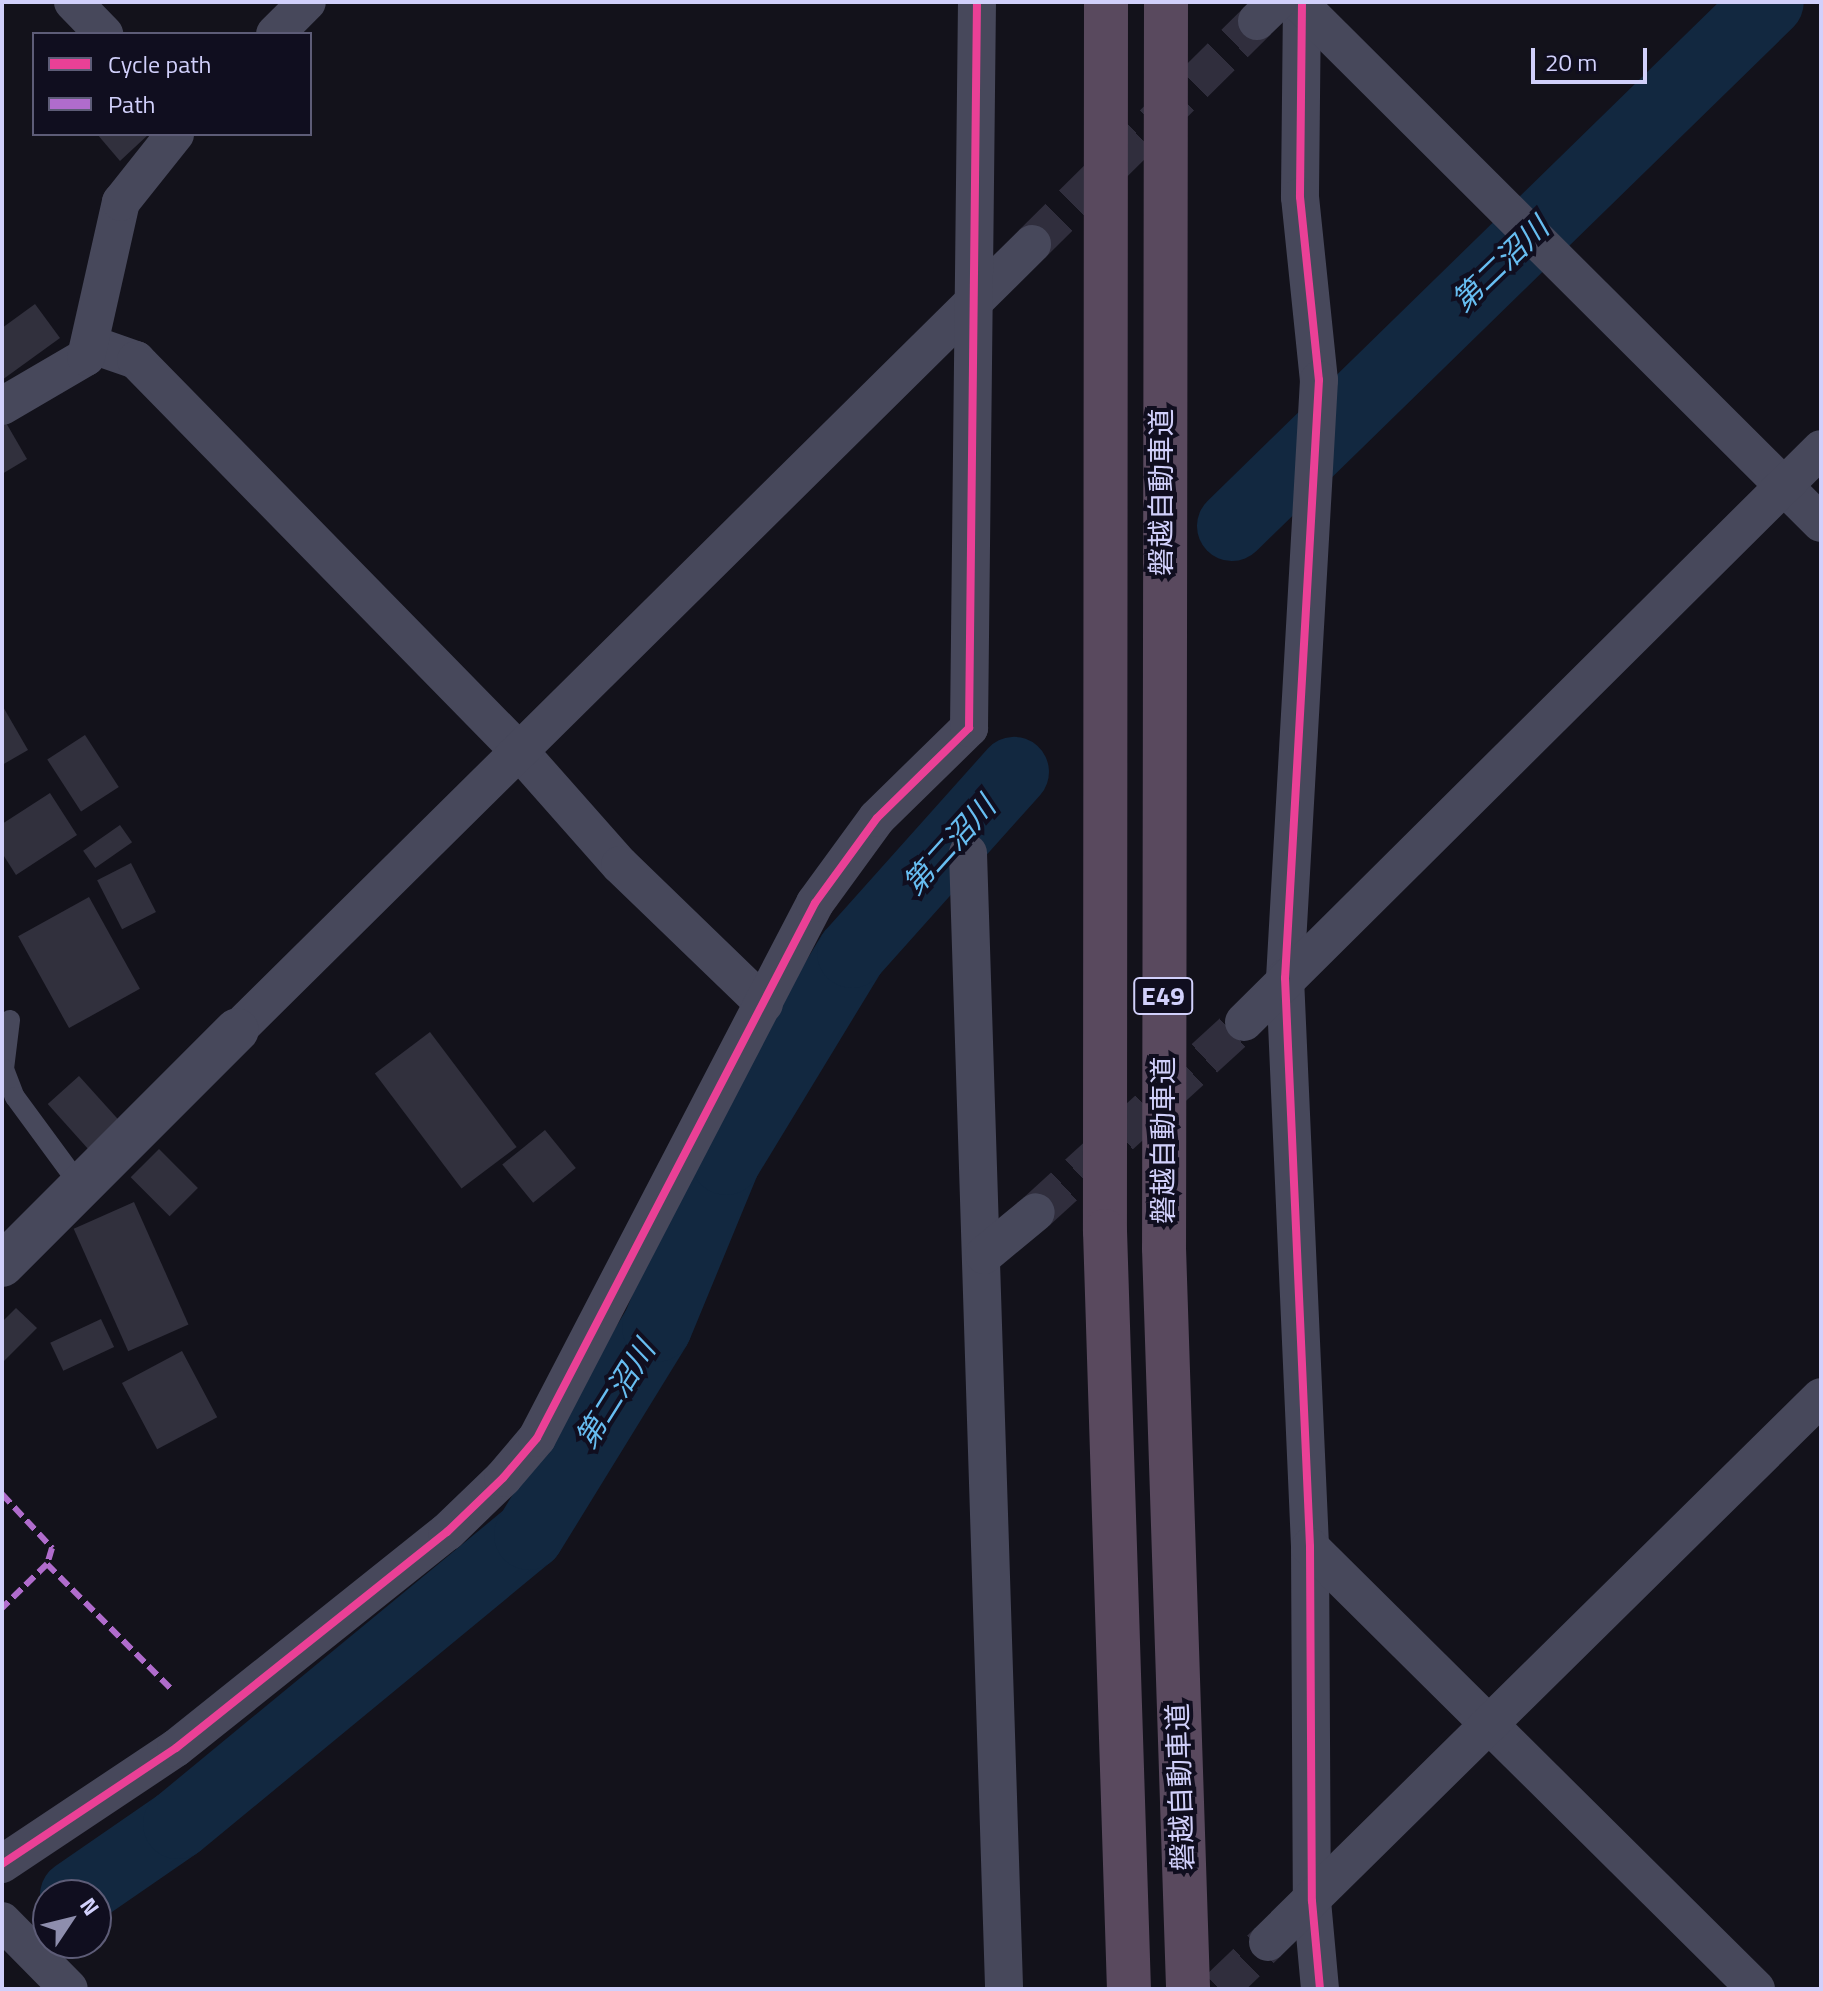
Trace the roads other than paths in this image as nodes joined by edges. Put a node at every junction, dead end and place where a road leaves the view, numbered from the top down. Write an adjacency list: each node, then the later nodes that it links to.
1 (73, 2): 7 (street)
2 (307, 2): 8 (street)
3 (977, 2): 11 (street)
4 (1106, 2): 37 (highway, 磐越自動車道 / E49)
5 (1166, 2): 38 (highway, 磐越自動車道 / E49)
6 (1284, 8): 15 (street); 19 (street)
7 (102, 32)
8 (277, 32)
9 (173, 136): 12 (street)
10 (1032, 244): 11 (street)
11 (978, 293): 17 (street); 20 (street)
12 (90, 344): 13 (street); 17 (street)
13 (2, 406)
14 (1821, 449): 15 (street)
15 (1785, 485): 16 (street); 19 (street)
16 (1821, 523)
17 (519, 751): 20 (street); 23 (street)
18 (968, 853): 26 (street)
19 (1285, 978): 22 (street); 29 (street)
20 (764, 1004): 31 (street)
21 (10, 1020): 24 (lane)
22 (1244, 1022)
23 (237, 1030): 24 (street)
24 (81, 1187): 27 (street)
25 (1036, 1212): 26 (street)
26 (984, 1255): 36 (street)
27 (2, 1265)
28 (1821, 1397): 30 (street)
29 (1310, 1547): 30 (street); 32 (street)
30 (1487, 1726): 32 (street); 40 (street)
31 (2, 1864)
32 (1312, 1901): 34 (street); 39 (street)
33 (2, 1921): 35 (street)
34 (1268, 1942)
35 (58, 1978)
36 (1004, 1989)
37 (1129, 1989)
38 (1188, 1989)
39 (1320, 1989)
40 (1756, 1989)

